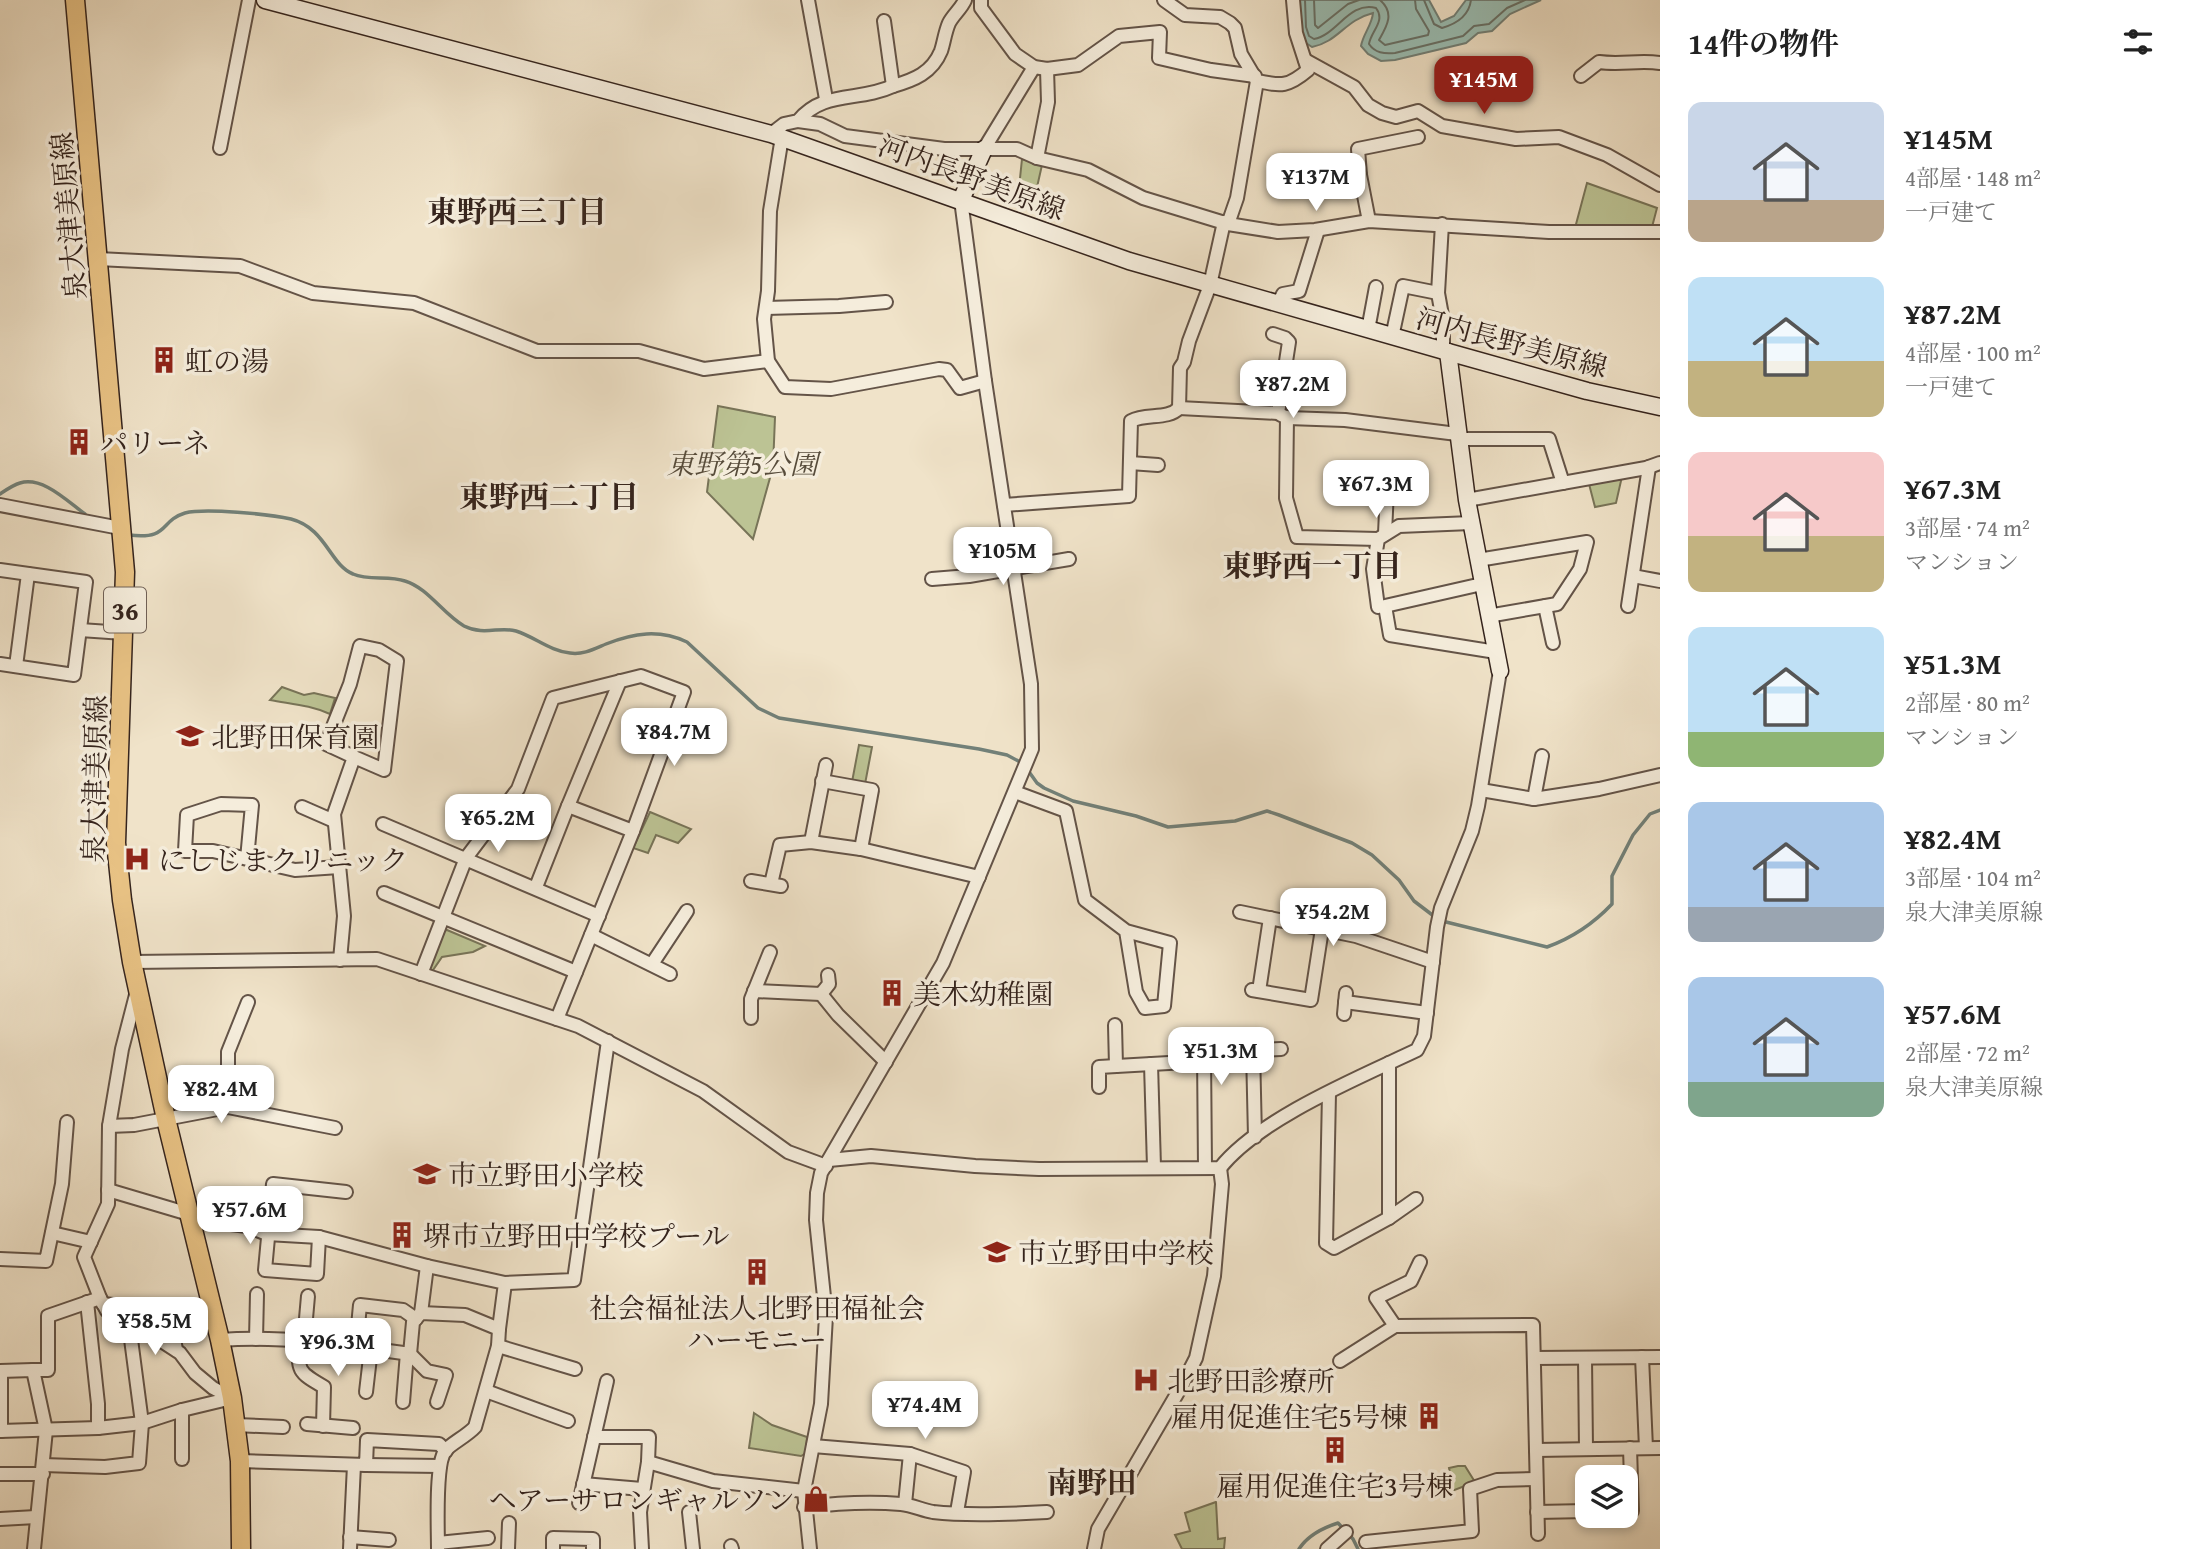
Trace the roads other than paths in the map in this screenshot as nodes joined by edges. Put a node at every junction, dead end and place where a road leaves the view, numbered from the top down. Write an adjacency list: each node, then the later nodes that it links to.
1 (75, 0): 32 (main road, 泉大津美原線 / 36)
2 (248, 0): 20 (street)
3 (265, 0): 18 (main road, 河内長野美原線)
4 (808, 0): 16 (street)
5 (965, 0): 15 (street)
6 (981, 0): 12 (street)
7 (1164, 0): 14 (street)
8 (1293, 0): 10 (street)
9 (884, 20): 15 (street)
10 (1304, 60): 14 (street); 25 (street)
11 (1660, 63): 13 (street)
12 (1040, 68): 14 (street); 21 (street); 22 (street)
13 (1581, 76)
14 (1256, 78): 28 (street)
15 (893, 86): 16 (street)
16 (826, 99): 17 (street)
17 (798, 121): 18 (street); 21 (street)
18 (777, 136): 26 (main road, 河内長野美原線); 38 (street)
19 (1418, 137): 24 (street)
20 (220, 148)
21 (984, 149): 22 (street); 26 (main road)
22 (1037, 158): 28 (street)
23 (1314, 174): 24 (street)
24 (1360, 175): 27 (street)
25 (1660, 184)
26 (961, 200): 33 (main road, 河内長野美原線); 44 (street)
27 (1369, 221): 29 (street); 30 (street)
28 (1226, 223): 30 (street); 33 (street)
29 (1442, 225): 31 (street); 35 (street)
30 (1318, 230): 37 (street)
31 (1660, 232)
32 (98, 259): 43 (street); 58 (main road, 泉大津美原線 / 36)
33 (1210, 285): 37 (main road, 河内長野美原線); 46 (street)
34 (1377, 287): 39 (street)
35 (1437, 293): 41 (street); 42 (street)
36 (886, 302): 38 (street)
37 (1278, 304): 39 (main road, 河内長野美原線)
38 (766, 308): 43 (street)
39 (1368, 330): 41 (main road, 河内長野美原線)
40 (1273, 334): 47 (street)
41 (1392, 337): 42 (main road, 河内長野美原線)
42 (1445, 352): 45 (main road, 河内長野美原線); 48 (main road)
43 (768, 361): 44 (street)
44 (985, 381): 56 (street)
45 (1660, 407)
46 (1180, 408): 47 (street); 49 (street)
47 (1282, 415): 48 (street); 59 (street)
48 (1457, 436): 52 (street); 54 (main road)
49 (1130, 463): 50 (street); 56 (street)
50 (1158, 465)
51 (1655, 465): 52 (street); 65 (street)
52 (1563, 483): 54 (street)
53 (1387, 489): 59 (street)
54 (1467, 500): 57 (main road)
55 (0, 505): 58 (street)
56 (1004, 505): 62 (street)
57 (1471, 523): 59 (street); 61 (main road)
58 (120, 528): 74 (main road, 泉大津美原線 / 36)
59 (1381, 537): 71 (street)
60 (1069, 559): 62 (street)
61 (1478, 560): 68 (main road); 69 (street)
62 (1013, 568): 66 (street); 87 (street)
63 (0, 569): 64 (street)
64 (28, 574): 73 (street); 78 (street)
65 (1633, 576): 67 (street); 70 (street)
66 (932, 579)
67 (1660, 581)
68 (1482, 584): 72 (main road); 76 (street)
69 (1545, 606): 72 (street); 75 (street)
70 (1628, 606)
71 (1378, 607)
72 (1489, 616): 76 (main road)
73 (80, 630): 74 (street); 78 (street)
74 (124, 633): 113 (main road, 泉大津美原線 / 36)
75 (1553, 643)
76 (1496, 652): 79 (main road)
77 (0, 664): 78 (street)
78 (16, 666)
79 (1500, 671): 86 (street)
80 (620, 681): 89 (street); 93 (street); 96 (street)
81 (1542, 756): 88 (street)
82 (354, 757): 82 (street); 91 (street)
83 (826, 765): 85 (street)
84 (1660, 775): 88 (street)
85 (822, 781): 94 (street); 95 (street)
86 (1481, 790): 88 (street); 114 (street)
87 (1015, 792): 99 (street); 109 (street)
88 (1534, 799)
89 (568, 806): 93 (street); 101 (street)
90 (302, 807): 91 (street)
91 (334, 821): 98 (street)
92 (383, 824): 96 (street)
93 (633, 831): 105 (street)
94 (811, 842): 95 (street); 100 (street)
95 (861, 849): 99 (street)
96 (466, 858): 101 (street); 106 (street)
97 (247, 859): 97 (street); 98 (street)
98 (339, 867): 112 (street)
99 (979, 877): 133 (street)
100 (751, 881)
101 (536, 887): 105 (street)
102 (384, 894): 106 (street)
103 (687, 911): 115 (street)
104 (1240, 912): 107 (street)
105 (599, 916): 110 (street)
106 (443, 918): 116 (street); 117 (street)
107 (1270, 918): 108 (street); 108 (street)
108 (1322, 929): 114 (street)
109 (1126, 931): 109 (street)
110 (591, 935): 115 (street); 116 (street)
111 (771, 952): 121 (street)
112 (340, 960): 113 (street); 117 (street)
113 (132, 962): 120 (main road, 泉大津美原線 / 36)
114 (1433, 962): 125 (street)
115 (652, 964): 118 (street)
116 (576, 972): 127 (street)
117 (421, 974): 127 (street)
118 (670, 974)
119 (828, 975): 122 (street)
120 (138, 987): 140 (main road, 泉大津美原線 / 36); 142 (street)
121 (754, 991): 122 (street); 126 (street)
122 (821, 994): 133 (street)
123 (248, 1002): 139 (street)
124 (1345, 1003): 125 (street)
125 (1427, 1013): 134 (street)
126 (751, 1018)
127 (557, 1019): 129 (street)
128 (1115, 1025): 136 (street)
129 (608, 1041): 145 (street); 161 (street)
130 (1281, 1049): 131 (street)
131 (1253, 1051): 132 (street); 144 (street)
132 (1204, 1061): 135 (street); 147 (street)
133 (886, 1062): 145 (street)
134 (1390, 1063): 138 (street); 153 (street)
135 (1151, 1064): 136 (street); 146 (street)
136 (1116, 1066): 137 (street)
137 (1100, 1087)
138 (1329, 1093): 144 (street); 153 (street)
139 (228, 1107): 140 (street); 143 (street)
140 (166, 1119): 142 (street); 152 (main road, 泉大津美原線 / 36)
141 (66, 1122): 154 (street)
142 (109, 1126): 149 (street)
143 (335, 1128)
144 (1255, 1137): 148 (street)
145 (828, 1163): 146 (street); 205 (street)
146 (1154, 1167): 147 (street)
147 (1205, 1168): 148 (street)
148 (1220, 1168): 251 (street)
149 (108, 1190): 152 (street); 157 (street)
150 (346, 1192): 155 (street)
151 (1416, 1199): 153 (street)
152 (189, 1214): 155 (street); 166 (main road, 泉大津美原線 / 36)
153 (1389, 1218)
154 (52, 1233): 157 (street); 158 (street)
155 (267, 1234): 156 (street); 156 (street)
156 (318, 1237): 160 (street)
157 (91, 1242): 164 (street)
158 (0, 1259)
159 (1420, 1262): 169 (street)
160 (428, 1266): 161 (street); 167 (street)
161 (505, 1283): 170 (street)
162 (257, 1294): 171 (street)
163 (308, 1296): 173 (street)
164 (97, 1301): 165 (street); 168 (street); 185 (street); 200 (street)
165 (169, 1310): 166 (street); 177 (street)
166 (214, 1315): 172 (main road, 泉大津美原線 / 36)
167 (419, 1316): 170 (street); 175 (street); 178 (street)
168 (129, 1324): 177 (street); 195 (street)
169 (1395, 1326): 181 (street); 183 (street)
170 (499, 1329): 174 (street)
171 (256, 1339): 172 (street); 173 (street)
172 (220, 1340): 190 (main road, 泉大津美原線 / 36)
173 (302, 1341): 175 (street); 198 (street)
174 (498, 1346): 184 (street); 188 (street)
175 (356, 1348): 176 (street)
176 (371, 1349): 178 (street); 189 (street)
177 (176, 1350): 190 (street)
178 (409, 1354): 191 (street); 192 (street)
179 (1642, 1357): 180 (street); 182 (street); 207 (street)
180 (1660, 1357)
181 (1534, 1358): 182 (street); 210 (street)
182 (1585, 1358): 209 (street)
183 (1340, 1362)
184 (575, 1369)
185 (33, 1370): 186 (street); 202 (street)
186 (0, 1371): 203 (street)
187 (607, 1381): 204 (street)
188 (486, 1391): 194 (street); 211 (street)
189 (366, 1392)
190 (232, 1398): 193 (street); 197 (main road, 泉大津美原線 / 36)
191 (403, 1402)
192 (437, 1402)
193 (182, 1410): 195 (street); 213 (street)
194 (568, 1421)
195 (142, 1423): 200 (street); 219 (street)
196 (307, 1424): 198 (street)
197 (235, 1425): 199 (street); 214 (main road, 泉大津美原線 / 36)
198 (323, 1426): 201 (street)
199 (283, 1427)
200 (98, 1428): 202 (street)
201 (352, 1428)
202 (46, 1430): 203 (street); 219 (street)
203 (0, 1431)
204 (594, 1437): 215 (street); 222 (street)
205 (813, 1446): 212 (street); 224 (street)
206 (1630, 1448): 207 (street); 209 (street); 217 (street)
207 (1646, 1448): 208 (street)
208 (1660, 1448)
209 (1586, 1449): 210 (street)
210 (1536, 1450): 221 (street)
211 (446, 1451): 216 (street); 218 (street)
212 (910, 1454): 226 (street); 230 (street)
213 (182, 1459)
214 (240, 1461): 216 (street); 244 (main road, 泉大津美原線 / 36)
215 (648, 1462): 223 (street); 224 (street)
216 (360, 1465): 218 (street); 241 (street)
217 (1631, 1465)
218 (440, 1466): 242 (street)
219 (43, 1470): 220 (street); 233 (street)
220 (0, 1474)
221 (1536, 1479): 232 (street); 240 (street)
222 (583, 1484): 223 (street); 225 (street)
223 (642, 1489): 248 (street)
224 (804, 1490): 227 (street)
225 (579, 1503)
226 (905, 1504): 227 (street); 230 (street)
227 (804, 1507): 250 (street)
228 (1575, 1511): 232 (street)
229 (689, 1512): 249 (street)
230 (957, 1512): 231 (street)
231 (1046, 1512)
232 (1537, 1512): 237 (street)
233 (36, 1517): 234 (street); 243 (street)
234 (0, 1519)
235 (509, 1522): 245 (street)
236 (1346, 1532): 252 (street)
237 (1538, 1534)
238 (488, 1538): 242 (street)
239 (389, 1540): 241 (street)
240 (1366, 1542)
241 (350, 1543)
242 (438, 1546)
243 (34, 1549)
244 (241, 1549)
245 (508, 1549)
246 (553, 1549): 247 (street)
247 (593, 1549)
248 (642, 1549)
249 (693, 1549)
250 (810, 1549)
251 (1094, 1549)
252 (1327, 1549)

